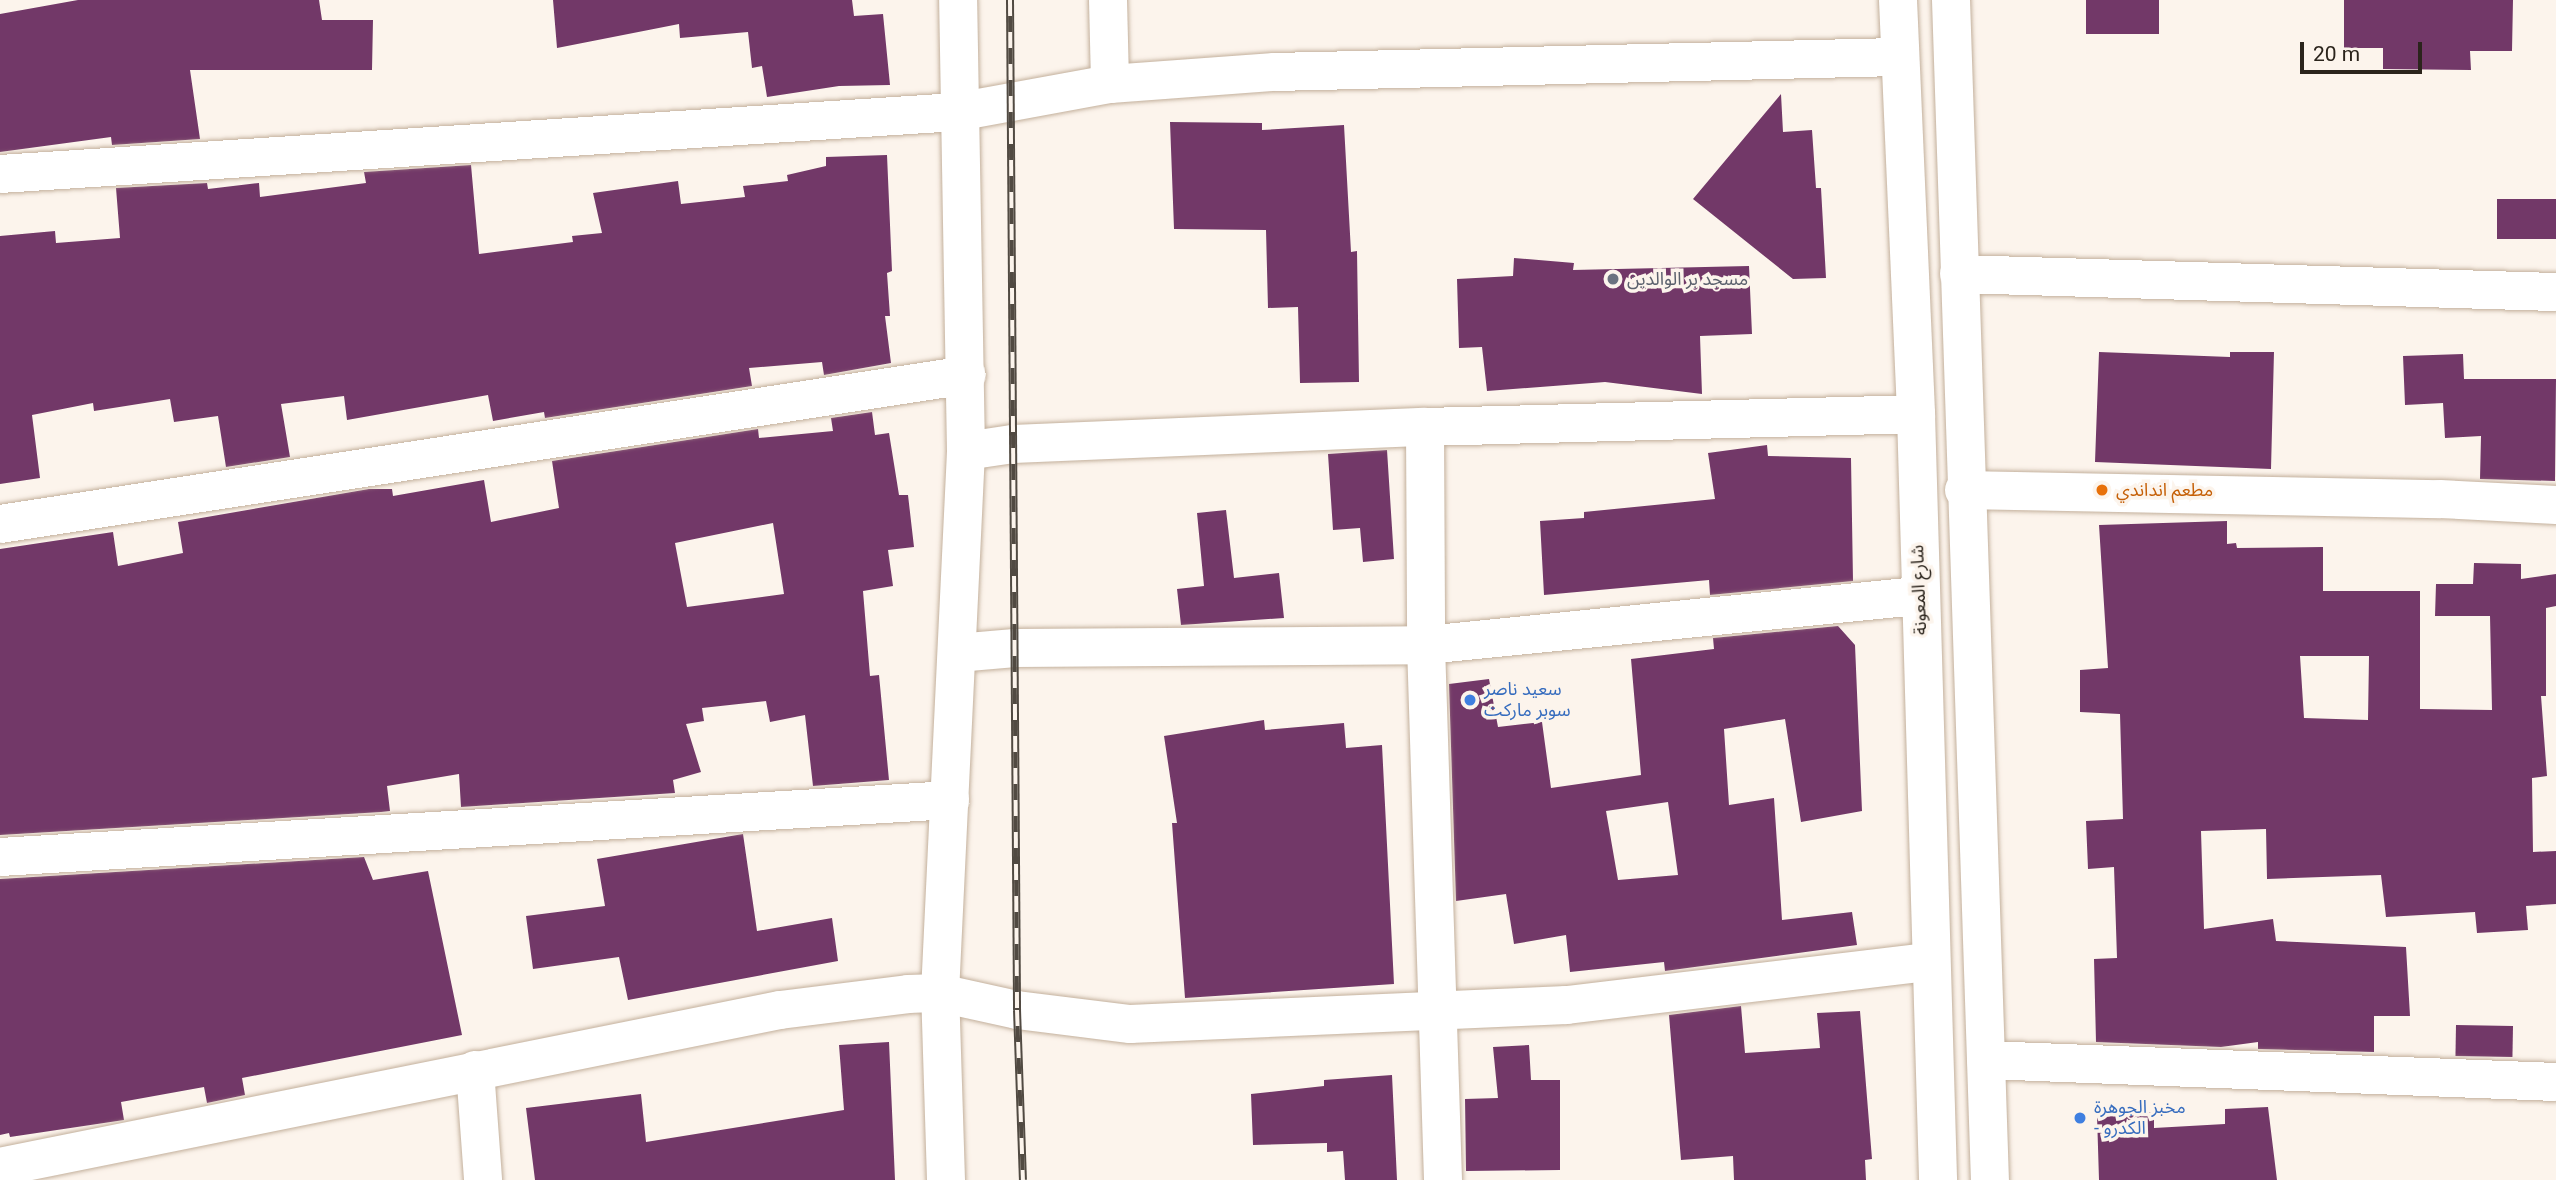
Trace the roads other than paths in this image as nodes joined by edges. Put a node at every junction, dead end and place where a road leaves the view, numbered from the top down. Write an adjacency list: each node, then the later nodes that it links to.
1 (958, 0): 7 (main road)
2 (1108, 0): 6 (main road)
3 (1898, 0): 5 (main road, شارع المعونة)
4 (1951, 0): 10 (main road)
5 (1898, 57): 6 (main road); 9 (main road, شارع المعونة)
6 (1110, 84): 7 (main road)
7 (957, 112): 8 (main road); 13 (main road)
8 (0, 174)
9 (1906, 195): 10 (main road); 14 (main road, شارع المعونة)
10 (1955, 195): 11 (main road)
11 (1959, 274): 12 (main road); 17 (main road)
12 (2556, 292)
13 (967, 375): 16 (main road); 19 (main road)
14 (1916, 414): 15 (main road); 20 (main road, شارع المعونة)
15 (1425, 427): 16 (main road); 21 (main road)
16 (966, 451): 22 (main road)
17 (1964, 490): 18 (main road); 28 (main road)
18 (2556, 505)
19 (0, 524)
20 (1919, 596): 21 (main road); 25 (main road, شارع المعونة)
21 (1426, 645): 22 (main road); 27 (main road)
22 (957, 653): 23 (main road)
23 (950, 800): 24 (main road); 26 (main road)
24 (0, 856)
25 (1930, 962): 27 (main road); 35 (main road, شارع المعونة)
26 (940, 993): 27 (main road); 29 (main road); 33 (main road)
27 (1439, 1013): 34 (main road)
28 (1986, 1060): 30 (main road); 36 (main road)
29 (475, 1070): 31 (main road); 32 (main road)
30 (2556, 1082)
31 (0, 1167)
32 (483, 1180)
33 (946, 1180)
34 (1443, 1180)
35 (1938, 1180)
36 (1990, 1180)

